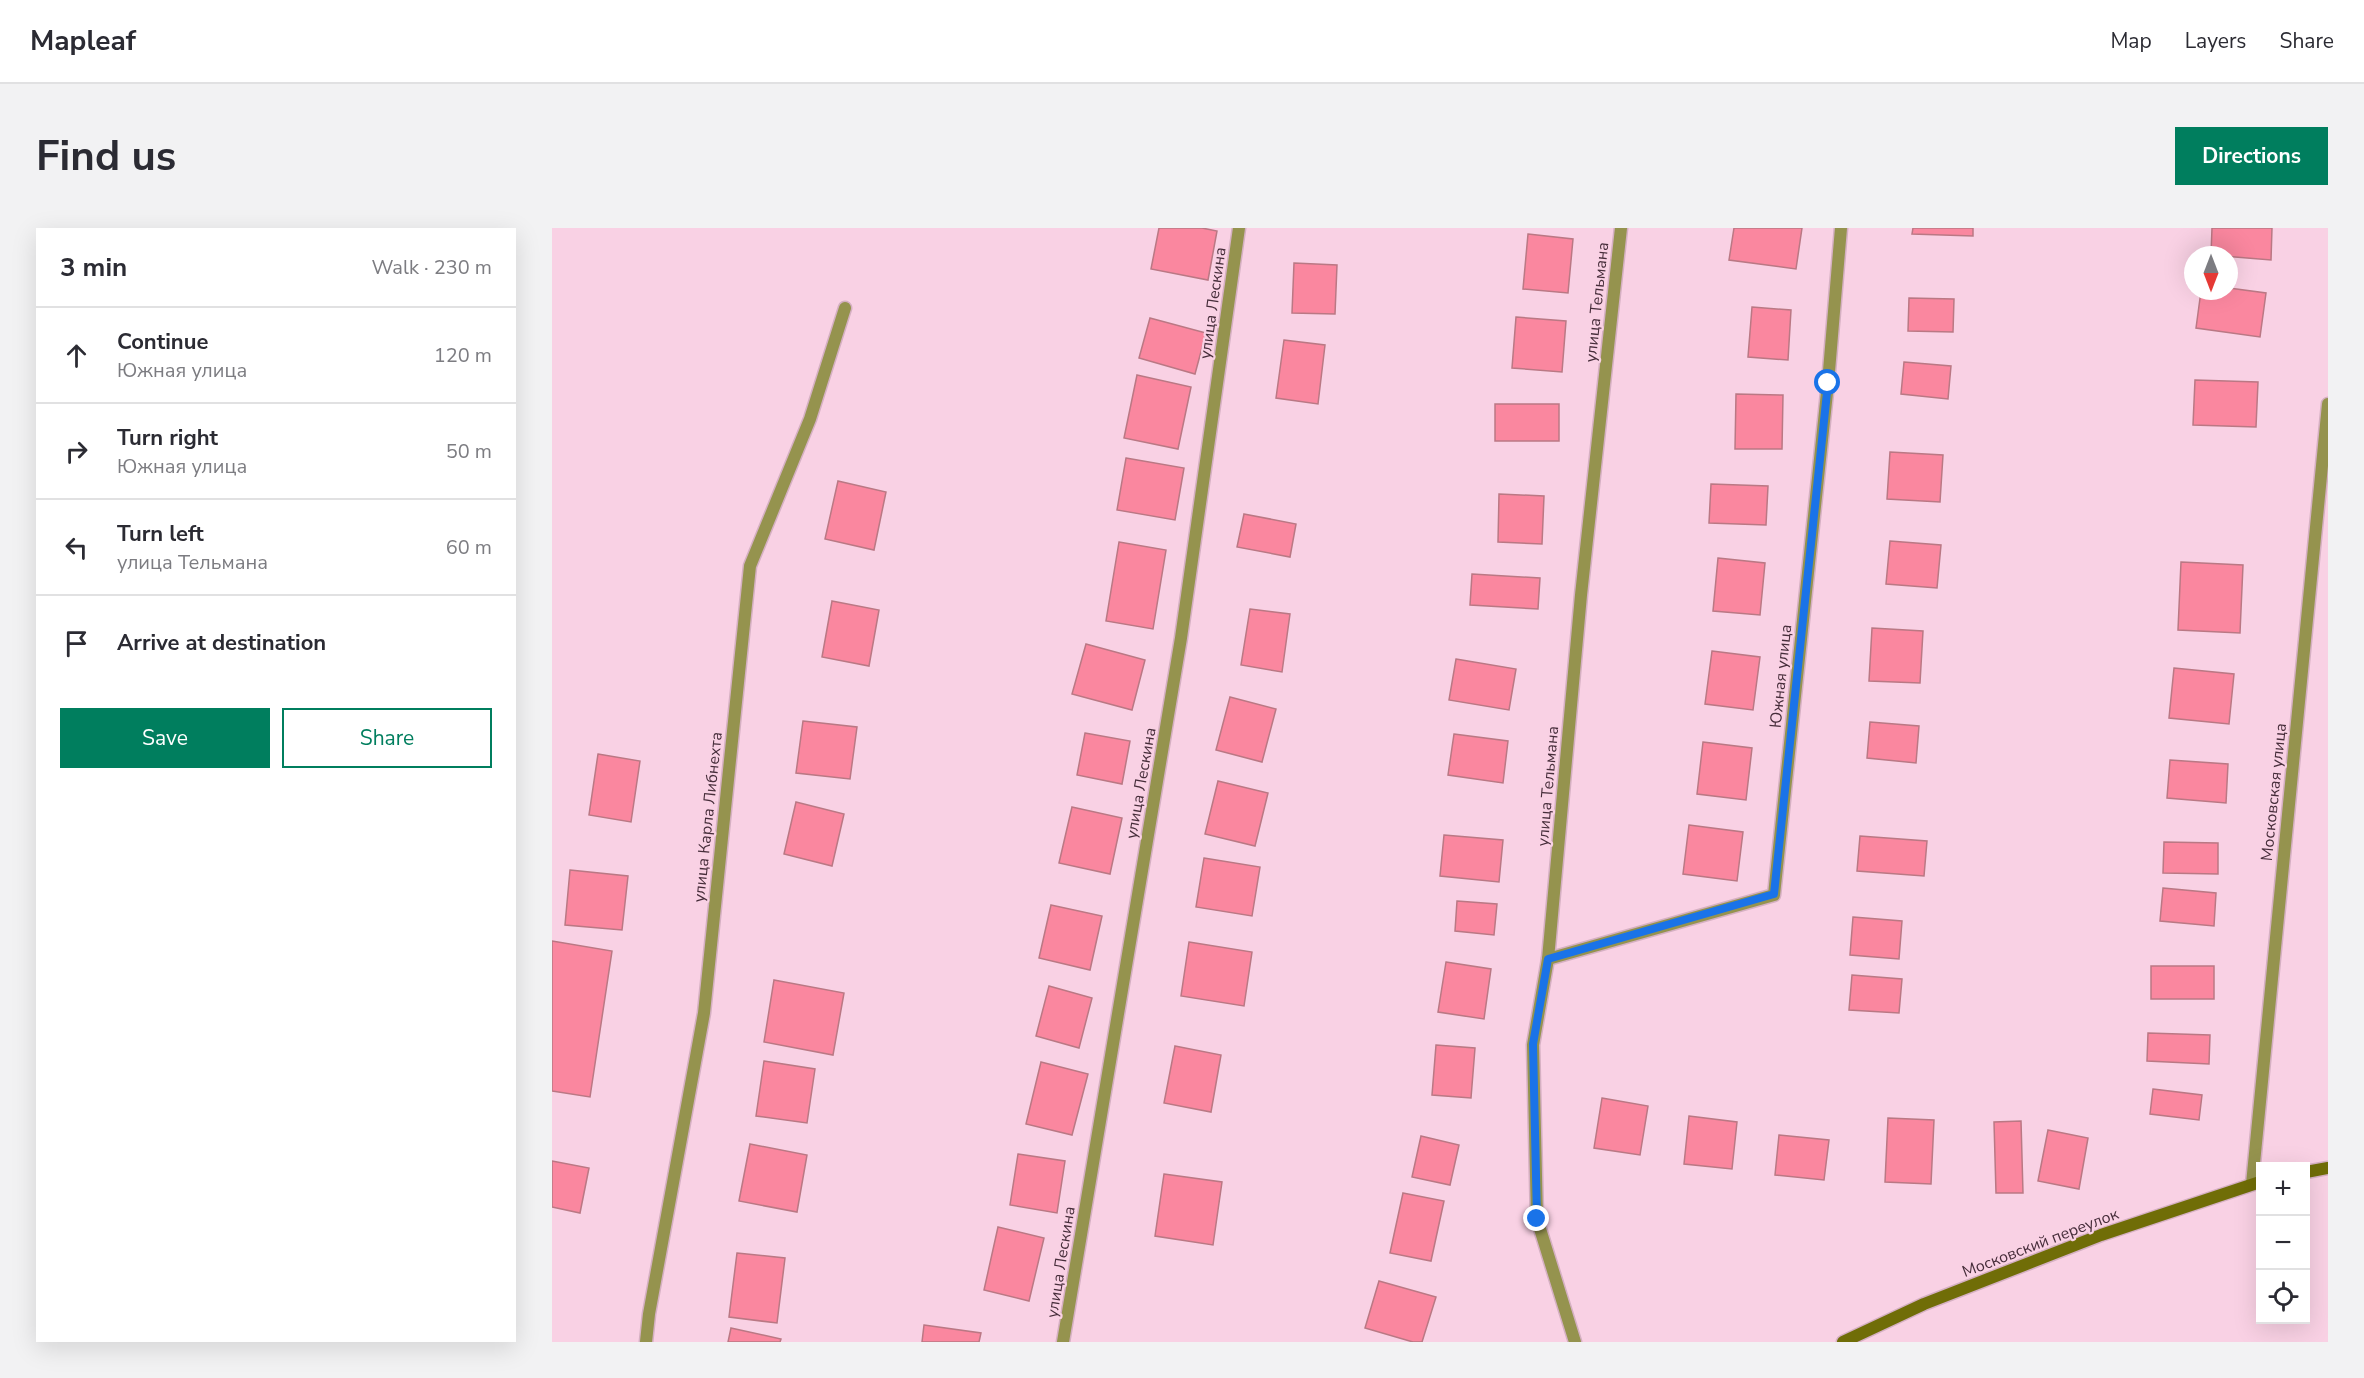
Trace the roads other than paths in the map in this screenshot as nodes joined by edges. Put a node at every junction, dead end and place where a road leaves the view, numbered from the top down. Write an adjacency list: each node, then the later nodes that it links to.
1 (1239, 228): 12 (street, улица Лескина)
2 (1621, 228): 6 (street, улица Тельмана)
3 (1840, 228): 6 (street, Южная улица)
4 (845, 308): 11 (street, улица Карла Либнехта)
5 (2328, 404): 7 (street, Московская улица)
6 (1548, 959): 13 (street, улица Тельмана)
7 (2258, 1162)
8 (2328, 1167): 9 (street)
9 (2310, 1171)
10 (2256, 1183): 14 (street, Московский переулок)
11 (646, 1342)
12 (1064, 1342)
13 (1575, 1342)
14 (1843, 1342)

